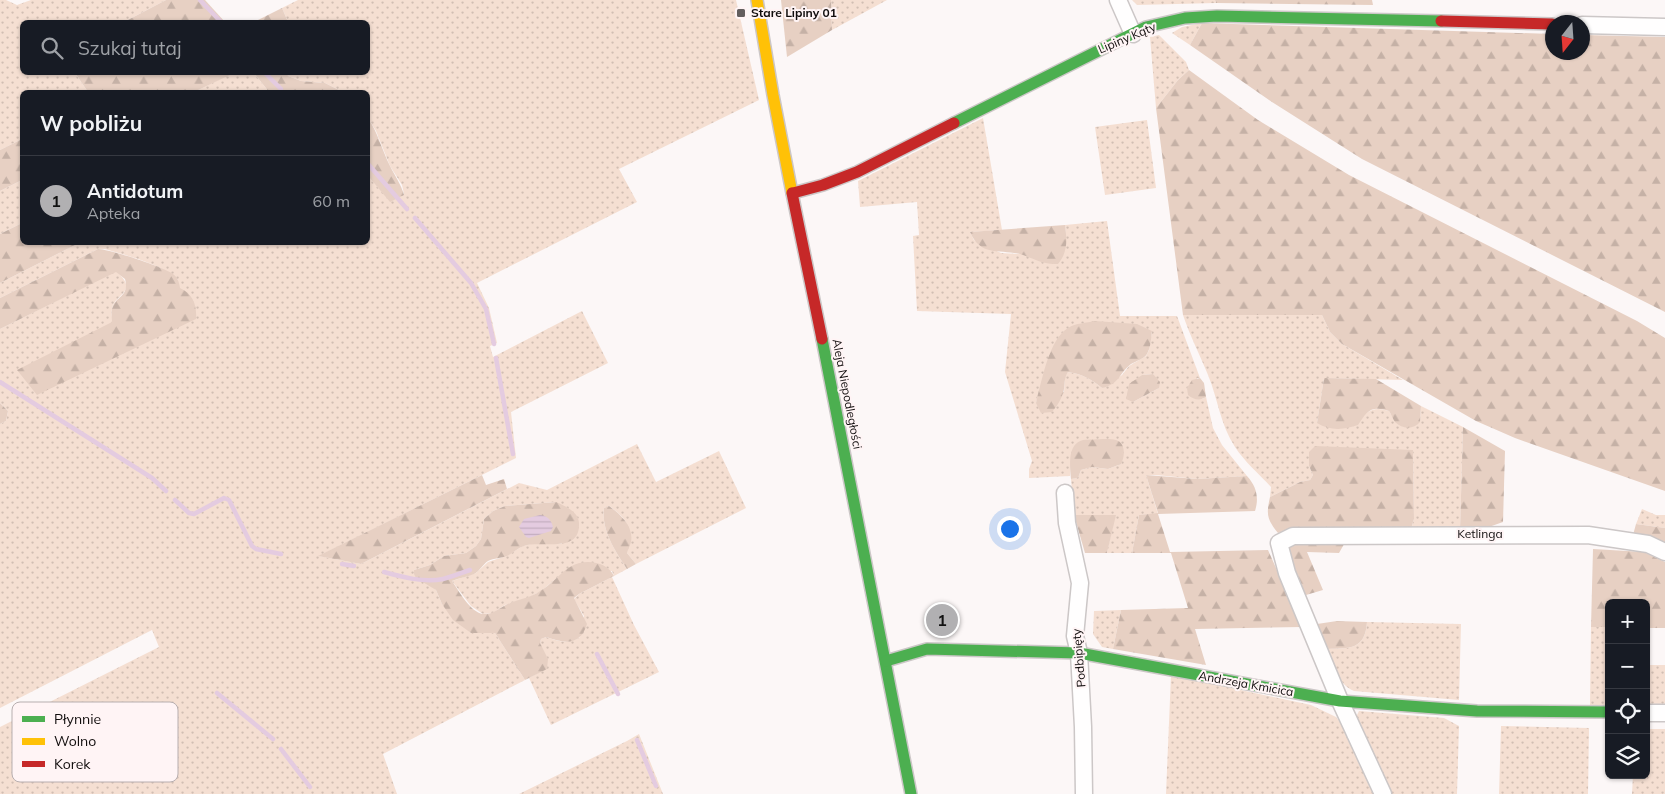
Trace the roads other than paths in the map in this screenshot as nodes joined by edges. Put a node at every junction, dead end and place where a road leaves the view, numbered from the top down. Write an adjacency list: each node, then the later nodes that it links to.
1 (757, 0): 7 (street, Aleja Niepodległości)
2 (1118, 0): 6 (street)
3 (1545, 24): 6 (street, Lipiny Kąty)
4 (1590, 25): 5 (street)
5 (1665, 27)
6 (1133, 34): 7 (street, Lipiny Kąty)
7 (793, 193): 11 (street, Aleja Niepodległości)
8 (1065, 493): 10 (street, Podbipięty)
9 (1665, 552): 12 (street, Ketlinga)
10 (1079, 653): 11 (street, Andrzeja Kmicica); 12 (street, Andrzeja Kmicica); 17 (street, Podbipięty)
11 (886, 661): 16 (street, Aleja Niepodległości)
12 (1340, 701): 13 (street, Andrzeja Kmicica); 18 (street)
13 (1605, 712)
14 (1650, 713): 15 (street)
15 (1665, 713)
16 (911, 794)
17 (1084, 794)
18 (1383, 794)

